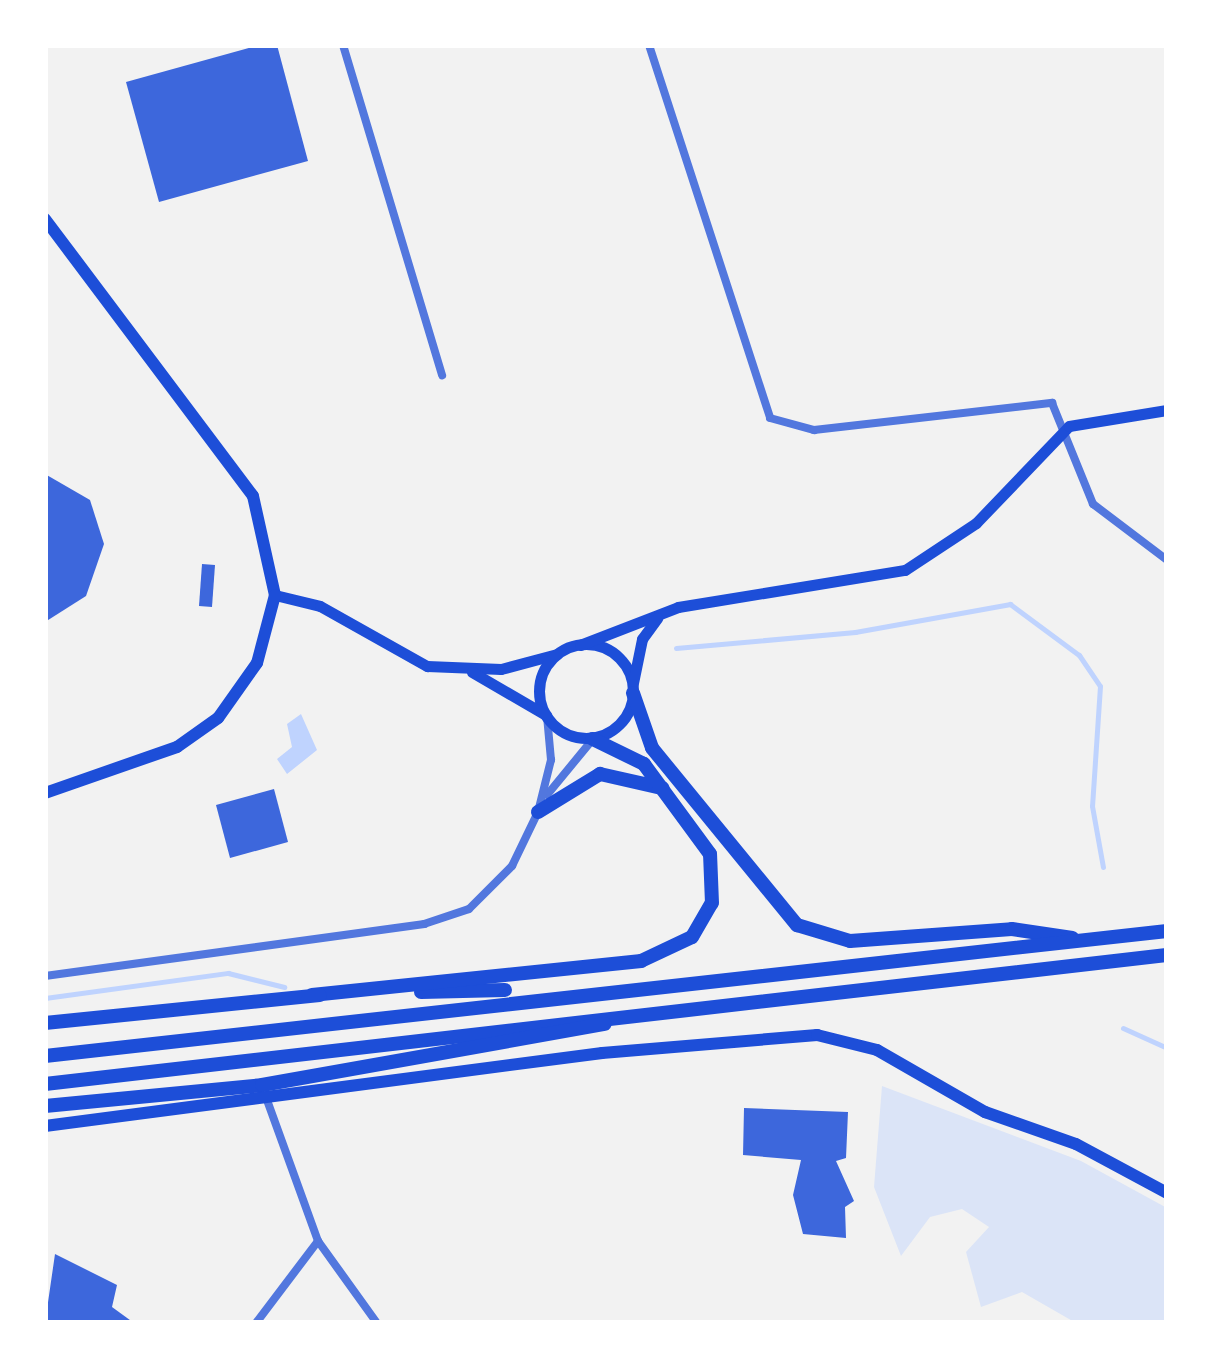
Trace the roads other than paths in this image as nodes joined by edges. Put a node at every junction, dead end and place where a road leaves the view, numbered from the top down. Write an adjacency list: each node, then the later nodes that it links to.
1 (343, 45): 4 (street)
2 (648, 45): 6 (street)
3 (45, 219): 8 (main road)
4 (442, 374)
5 (1167, 410): 6 (main road)
6 (1069, 426): 7 (street); 9 (main road)
7 (1167, 560)
8 (275, 595): 12 (main road); 17 (main road)
9 (668, 610): 10 (main road); 13 (main road)
10 (580, 644): 11 (main road); 13 (main road)
11 (557, 654): 12 (main road); 14 (main road)
12 (463, 670): 14 (main road)
13 (633, 691): 15 (main road); 20 (highway)
14 (547, 716): 15 (main road); 18 (street)
15 (593, 738): 16 (highway); 18 (street)
16 (667, 792): 18 (highway); 24 (highway)
17 (45, 793)
18 (538, 812): 22 (street)
19 (1167, 931): 20 (highway)
20 (1082, 941): 23 (highway)
21 (1167, 955): 25 (highway)
22 (45, 976)
23 (600, 988): 24 (highway); 27 (highway)
24 (312, 995): 26 (highway)
25 (634, 1014): 28 (highway); 30 (highway)
26 (45, 1023)
27 (45, 1056)
28 (45, 1084)
29 (267, 1100): 31 (main road); 32 (main road); 33 (street)
30 (45, 1106)
31 (45, 1126)
32 (1167, 1194)
33 (318, 1240): 34 (street); 35 (street)
34 (256, 1323)
35 (378, 1323)

